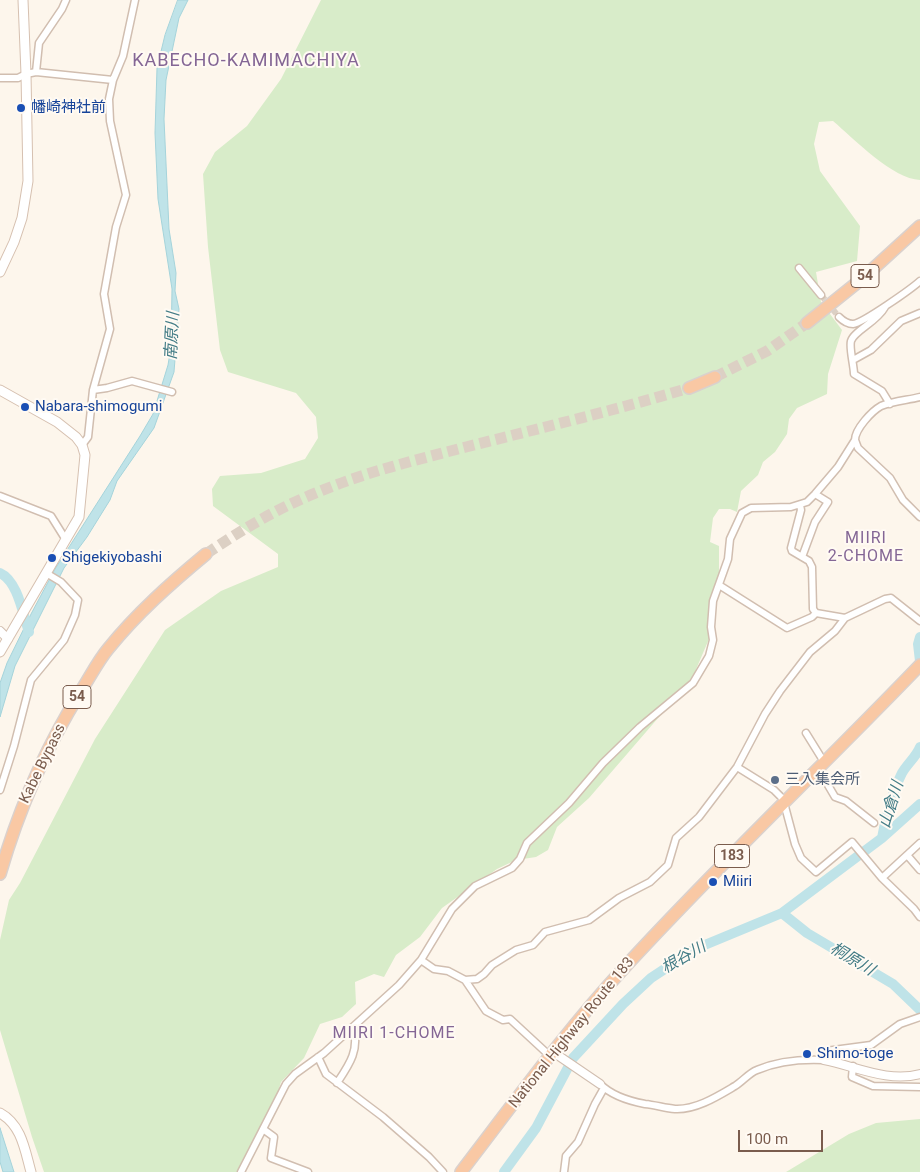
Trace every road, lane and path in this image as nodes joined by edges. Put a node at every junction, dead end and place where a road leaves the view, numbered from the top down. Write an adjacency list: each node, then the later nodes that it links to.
1 (23, 0): 5 (main road)
2 (66, 0): 4 (street)
3 (135, 0): 7 (street)
4 (36, 72): 5 (street); 7 (street)
5 (26, 74): 6 (street); 10 (main road)
6 (0, 78)
7 (113, 80): 21 (street)
8 (920, 226): 16 (highway, 54)
9 (799, 268): 12 (street)
10 (0, 272)
11 (919, 284): 13 (street)
12 (821, 295)
13 (885, 307): 15 (street); 17 (street)
14 (920, 313): 17 (street)
15 (839, 317)
16 (807, 323)
17 (853, 360): 24 (street)
18 (715, 377): 19 (highway)
19 (689, 388)
20 (0, 390): 26 (main road)
21 (93, 390): 22 (street); 26 (street)
22 (172, 392)
23 (920, 397): 24 (street)
24 (890, 404): 25 (street)
25 (855, 440): 27 (street); 30 (street)
26 (82, 444): 31 (main road)
27 (815, 494): 29 (street); 33 (street)
28 (0, 496): 31 (street)
29 (800, 505): 33 (street); 35 (street)
30 (920, 517)
31 (66, 540): 34 (main road)
32 (206, 554): 52 (highway, Kabe Bypass / 54)
33 (802, 557): 36 (street)
34 (48, 574): 40 (main road); 46 (street)
35 (719, 585): 36 (street); 55 (street)
36 (816, 613): 37 (street)
37 (845, 618): 38 (street); 45 (street)
38 (920, 621)
39 (0, 631): 40 (street)
40 (8, 639): 41 (main road)
41 (0, 652)
42 (919, 666): 44 (highway, National Highway Route 183 / 183)
43 (806, 733): 44 (street)
44 (821, 765): 47 (highway, National Highway Route 183 / 183); 48 (street)
45 (737, 767): 47 (street); 56 (street)
46 (0, 790)
47 (783, 804): 53 (street); 59 (highway, National Highway Route 183 / 183)
48 (874, 823)
49 (920, 843): 50 (street)
50 (907, 855): 51 (street); 53 (street)
51 (920, 870)
52 (0, 874)
53 (882, 878): 54 (street)
54 (920, 917)
55 (421, 960): 56 (street); 58 (street)
56 (465, 980): 59 (street)
57 (920, 1017): 61 (street)
58 (353, 1027): 60 (street); 64 (street)
59 (551, 1054): 65 (street); 73 (highway, National Highway Route 183 / 183)
60 (318, 1058): 64 (street); 68 (street)
61 (824, 1060): 62 (street); 65 (street)
62 (853, 1066): 63 (street); 66 (street)
63 (920, 1074)
64 (337, 1083): 72 (street)
65 (602, 1086): 74 (street)
66 (920, 1087)
67 (2, 1114): 69 (main road)
68 (263, 1129): 70 (street); 71 (street)
69 (31, 1172)
70 (241, 1172)
71 (308, 1172)
72 (443, 1172)
73 (461, 1172)
74 (564, 1172)

